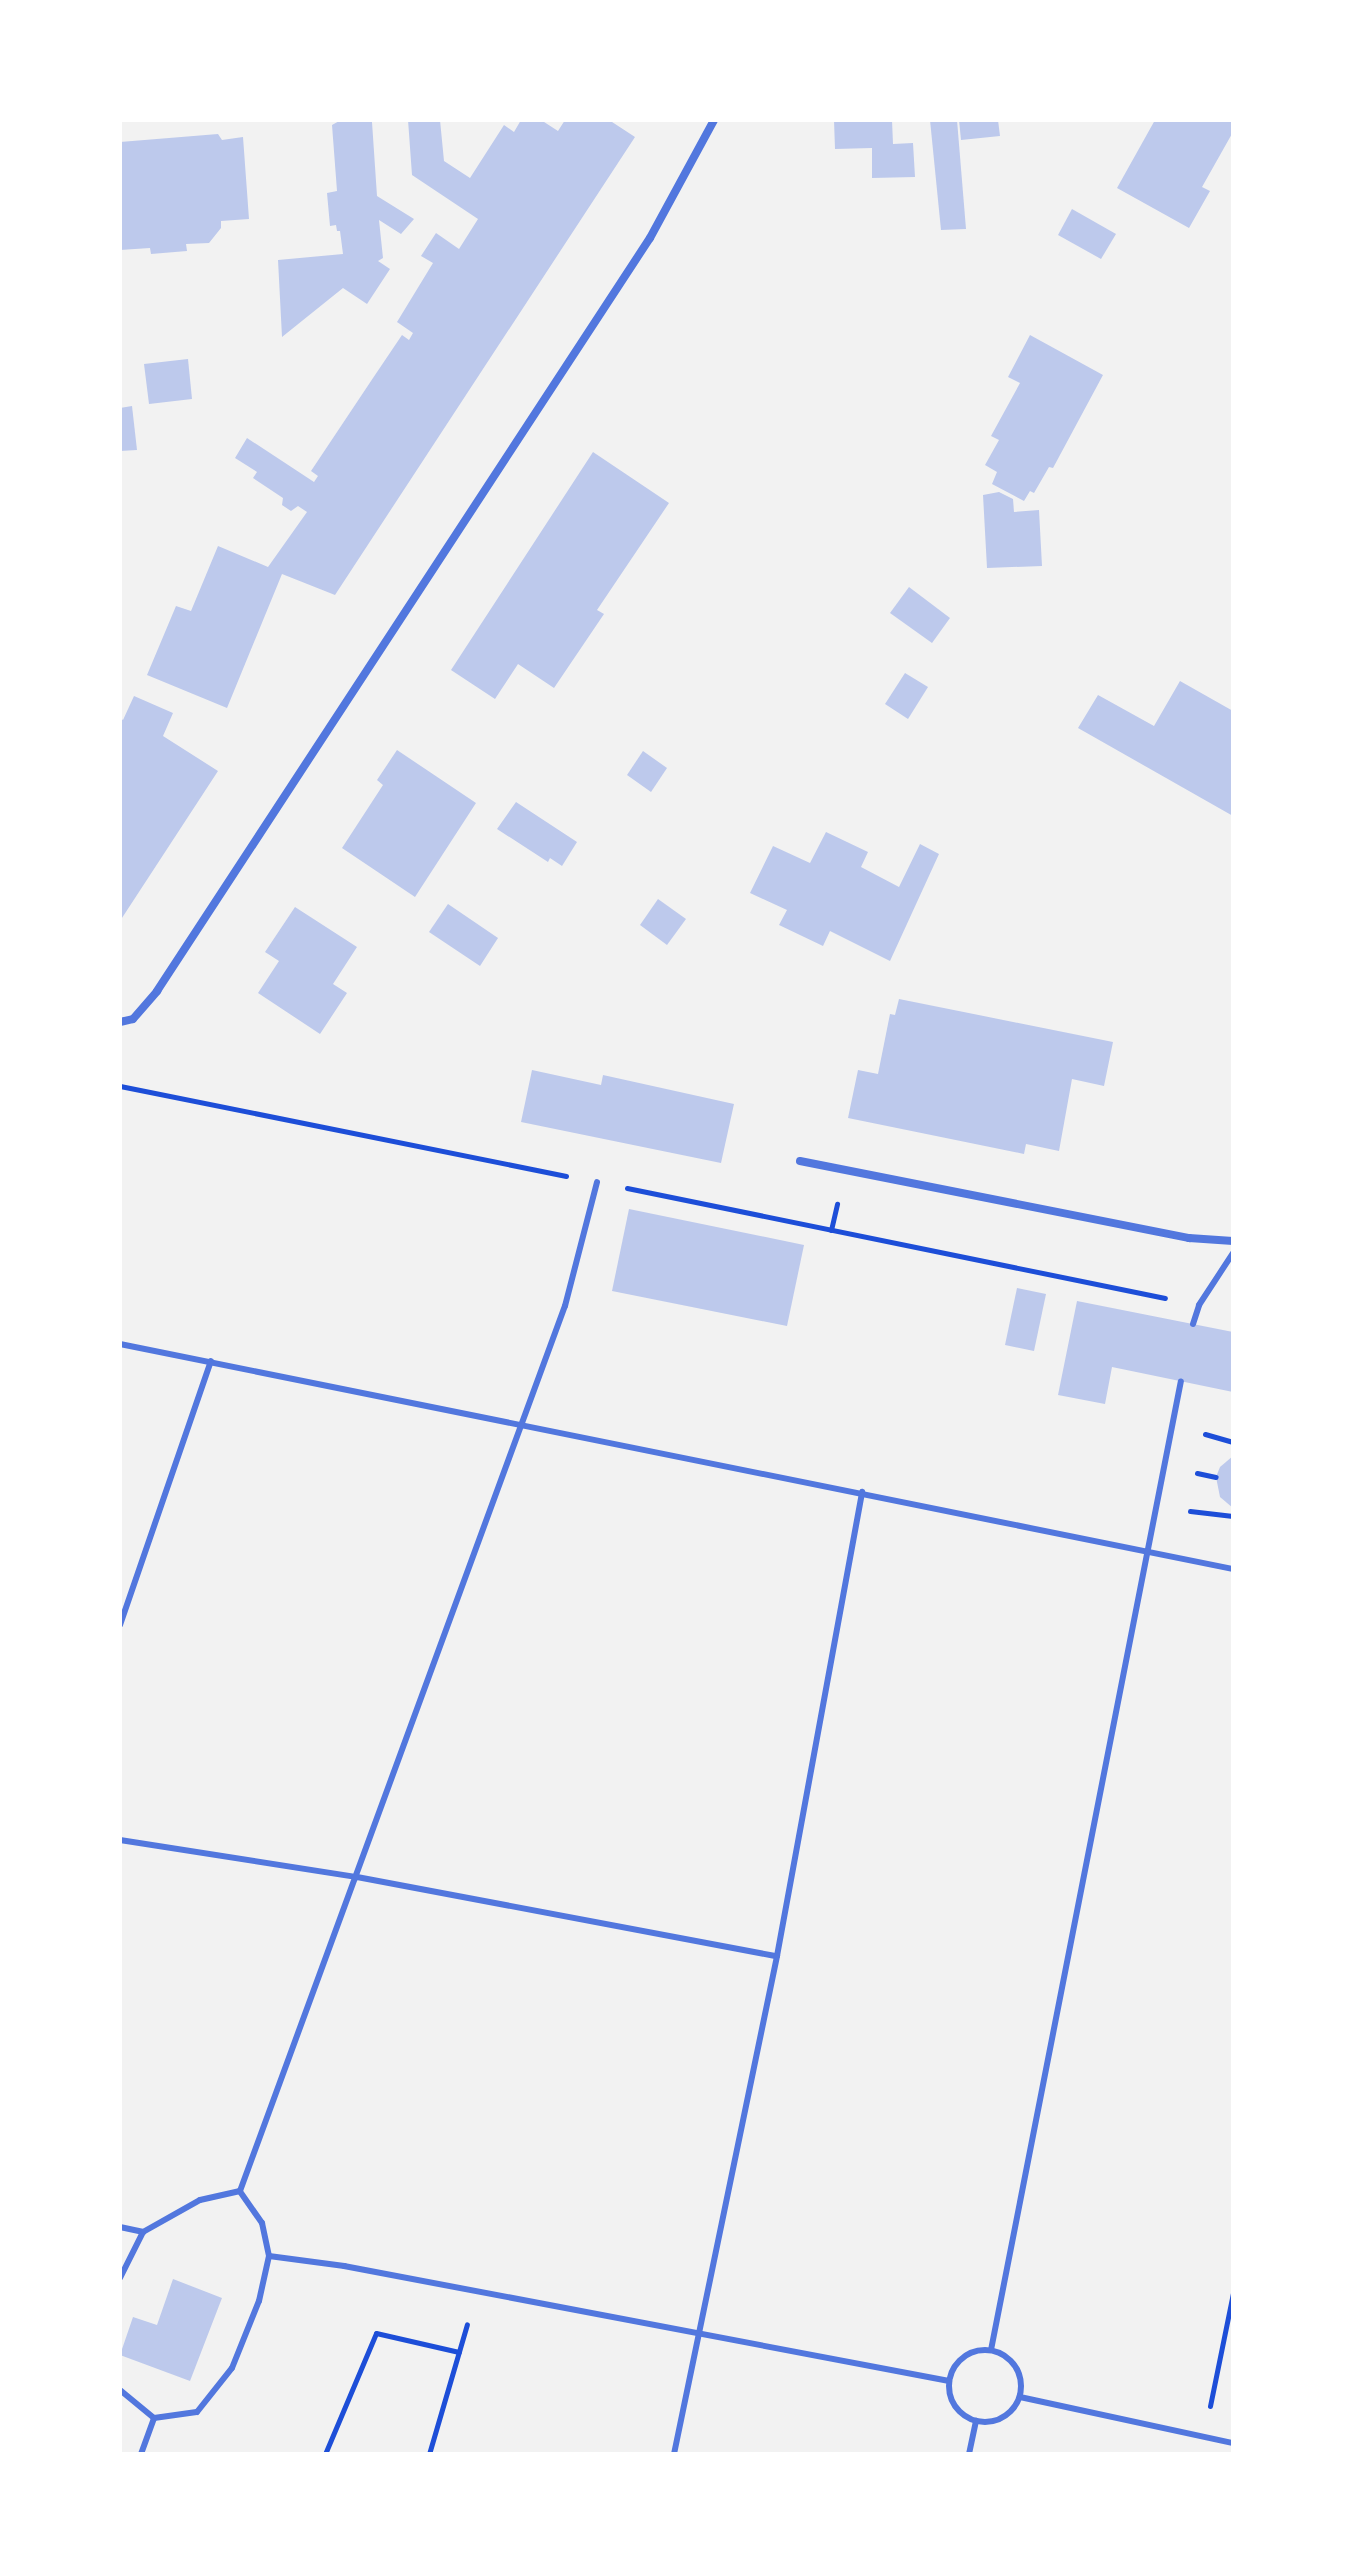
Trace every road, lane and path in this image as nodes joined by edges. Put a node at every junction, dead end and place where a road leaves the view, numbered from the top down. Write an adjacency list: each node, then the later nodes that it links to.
1 (714, 120): 2 (street)
2 (120, 1022)
3 (120, 1086): 5 (path)
4 (800, 1161): 6 (street)
5 (597, 1182): 8 (path); 13 (lane)
6 (1233, 1241)
7 (1233, 1253): 8 (lane)
8 (1199, 1305): 9 (lane)
9 (1193, 1324)
10 (120, 1344): 11 (lane)
11 (211, 1361): 13 (lane); 19 (lane)
12 (1181, 1381): 15 (lane)
13 (522, 1424): 14 (lane); 21 (lane)
14 (862, 1492): 17 (lane); 22 (lane)
15 (1157, 1507): 16 (path); 17 (lane)
16 (1233, 1516)
17 (1148, 1551): 18 (lane); 31 (lane)
18 (1233, 1569)
19 (120, 1625)
20 (120, 1840): 21 (lane)
21 (357, 1877): 22 (lane); 23 (lane)
22 (777, 1956): 30 (lane)
23 (240, 2191): 25 (lane); 26 (lane)
24 (120, 2227): 25 (lane)
25 (143, 2232): 27 (lane)
26 (269, 2256): 28 (lane); 36 (lane)
27 (120, 2278)
28 (477, 2292): 30 (lane); 32 (path)
29 (1233, 2293): 38 (path)
30 (698, 2336): 33 (lane); 43 (lane)
31 (991, 2350): 33 (lane); 35 (lane)
32 (459, 2352): 41 (path); 42 (path)
33 (949, 2381): 37 (lane)
34 (120, 2390): 36 (lane)
35 (1020, 2397): 37 (lane); 38 (lane)
36 (154, 2418): 40 (lane)
37 (976, 2421): 44 (lane)
38 (1203, 2437): 39 (lane)
39 (1233, 2443)
40 (141, 2454)
41 (325, 2454)
42 (429, 2454)
43 (674, 2454)
44 (969, 2454)

